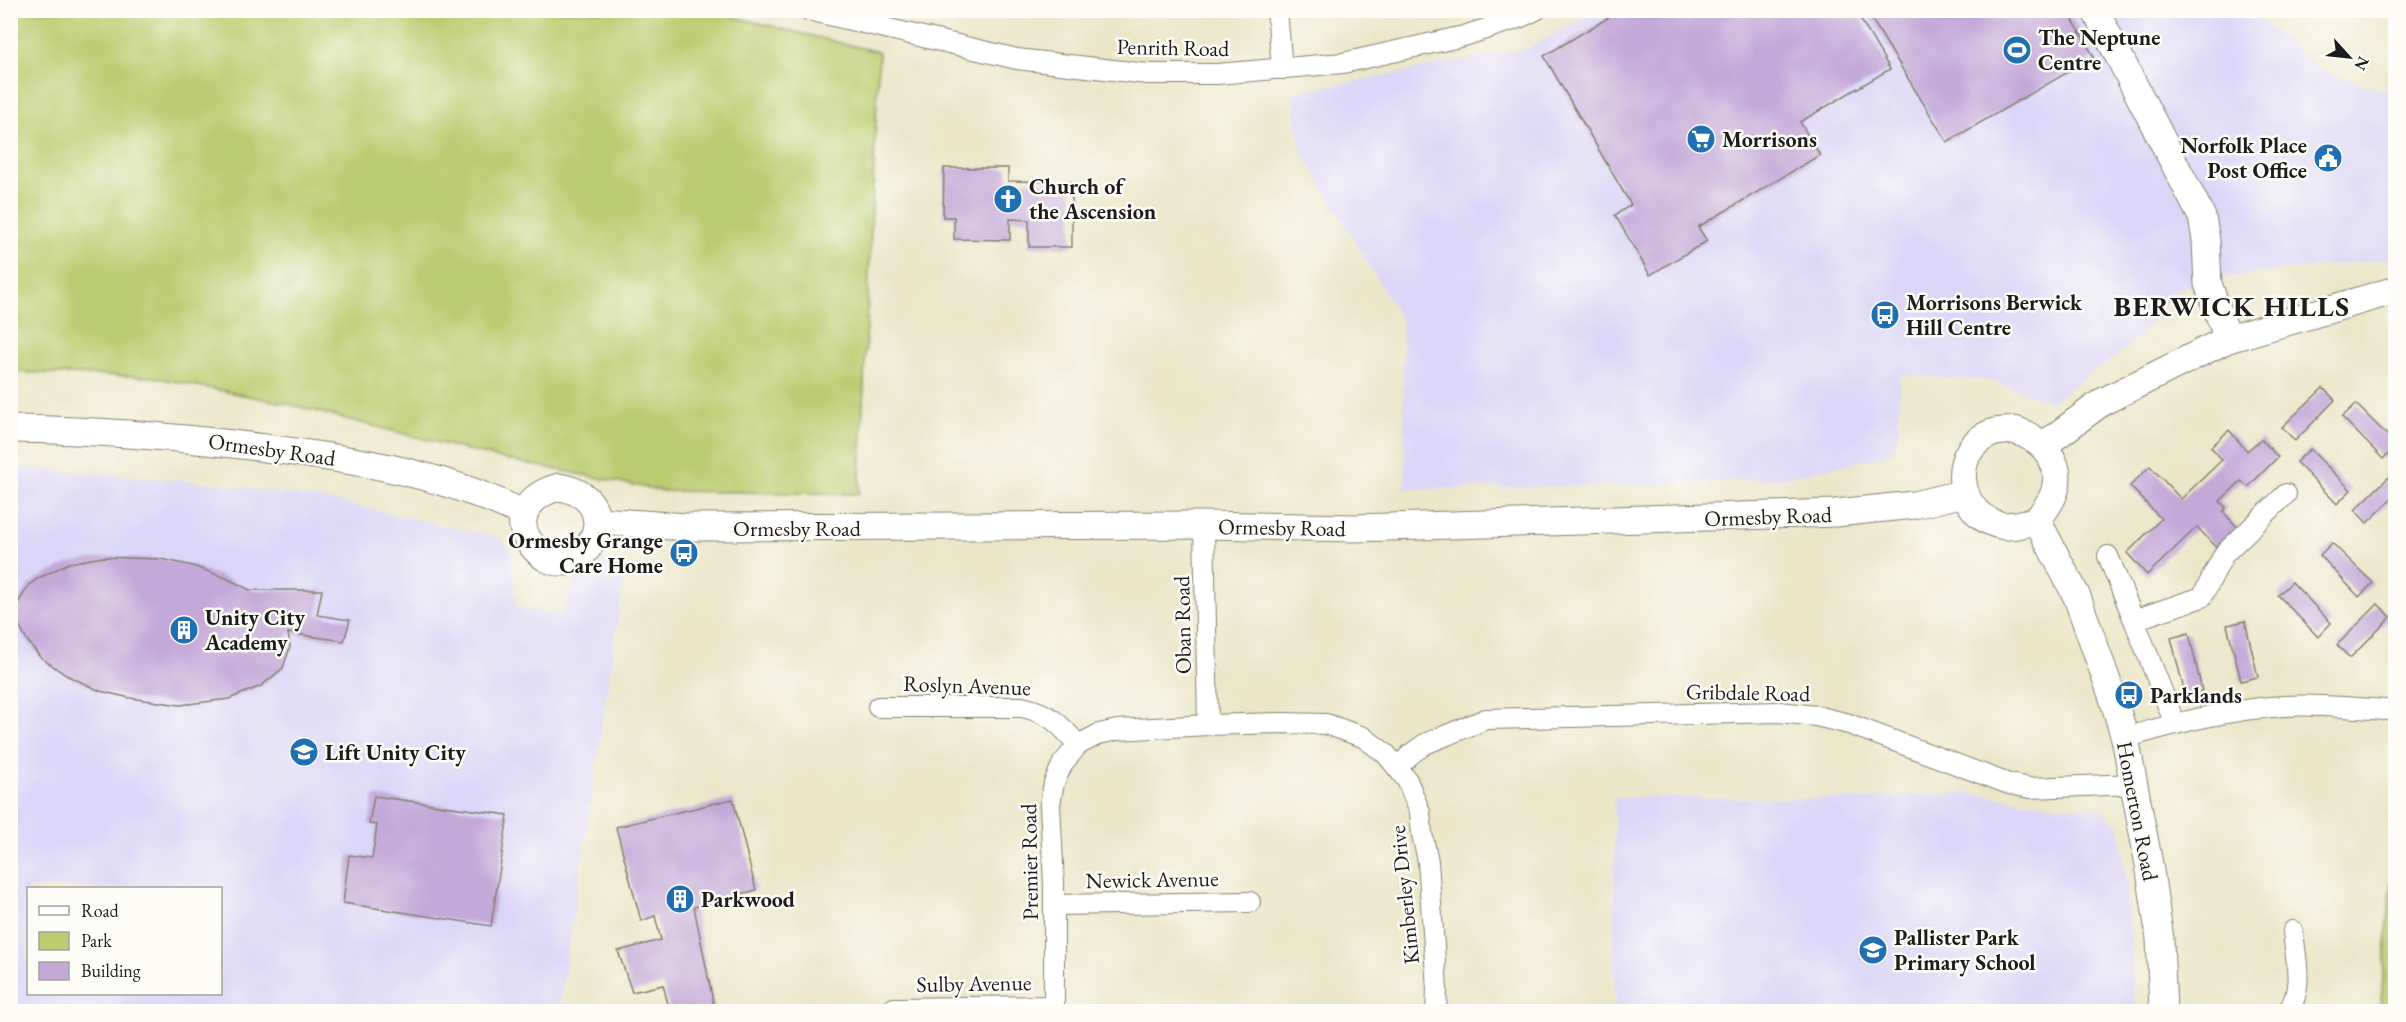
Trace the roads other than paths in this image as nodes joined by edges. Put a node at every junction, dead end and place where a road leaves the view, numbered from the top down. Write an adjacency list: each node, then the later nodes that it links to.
1 (808, 10): 5 (street, Penrith Road)
2 (1277, 10): 5 (street)
3 (1536, 10): 5 (street, Penrith Road)
4 (2095, 10): 7 (street)
5 (1282, 69)
6 (2396, 291): 7 (street)
7 (2228, 339): 9 (street)
8 (10, 429): 12 (street, Ormesby Road)
9 (2044, 445): 10 (street); 13 (street)
10 (1965, 493): 13 (street); 15 (street, Ormesby Road)
11 (2286, 494): 17 (street)
12 (524, 514): 14 (street); 14 (street)
13 (2037, 520): 22 (street, Homerton Road)
14 (598, 521): 15 (street, Ormesby Road)
15 (1204, 525): 20 (street, Oban Road)
16 (2108, 556): 17 (street)
17 (2134, 620): 21 (street)
18 (878, 707): 23 (street, Roslyn Avenue)
19 (2386, 710): 21 (street)
20 (1208, 724): 23 (street, Premier Road); 24 (street, Kimberley Drive)
21 (2175, 724): 22 (street)
22 (2125, 738): 25 (street, Homerton Road)
23 (1078, 745): 27 (street, Premier Road)
24 (1398, 767): 25 (street, Gribdale Road); 31 (street, Kimberley Drive)
25 (2135, 784): 32 (street, Homerton Road)
26 (1250, 902): 27 (street, Newick Avenue)
27 (1054, 905): 30 (street, Premier Road)
28 (2293, 931): 33 (street)
29 (894, 1008): 30 (street, Sulby Avenue)
30 (1054, 1009)
31 (1436, 1011)
32 (2163, 1011)
33 (2287, 1011)

